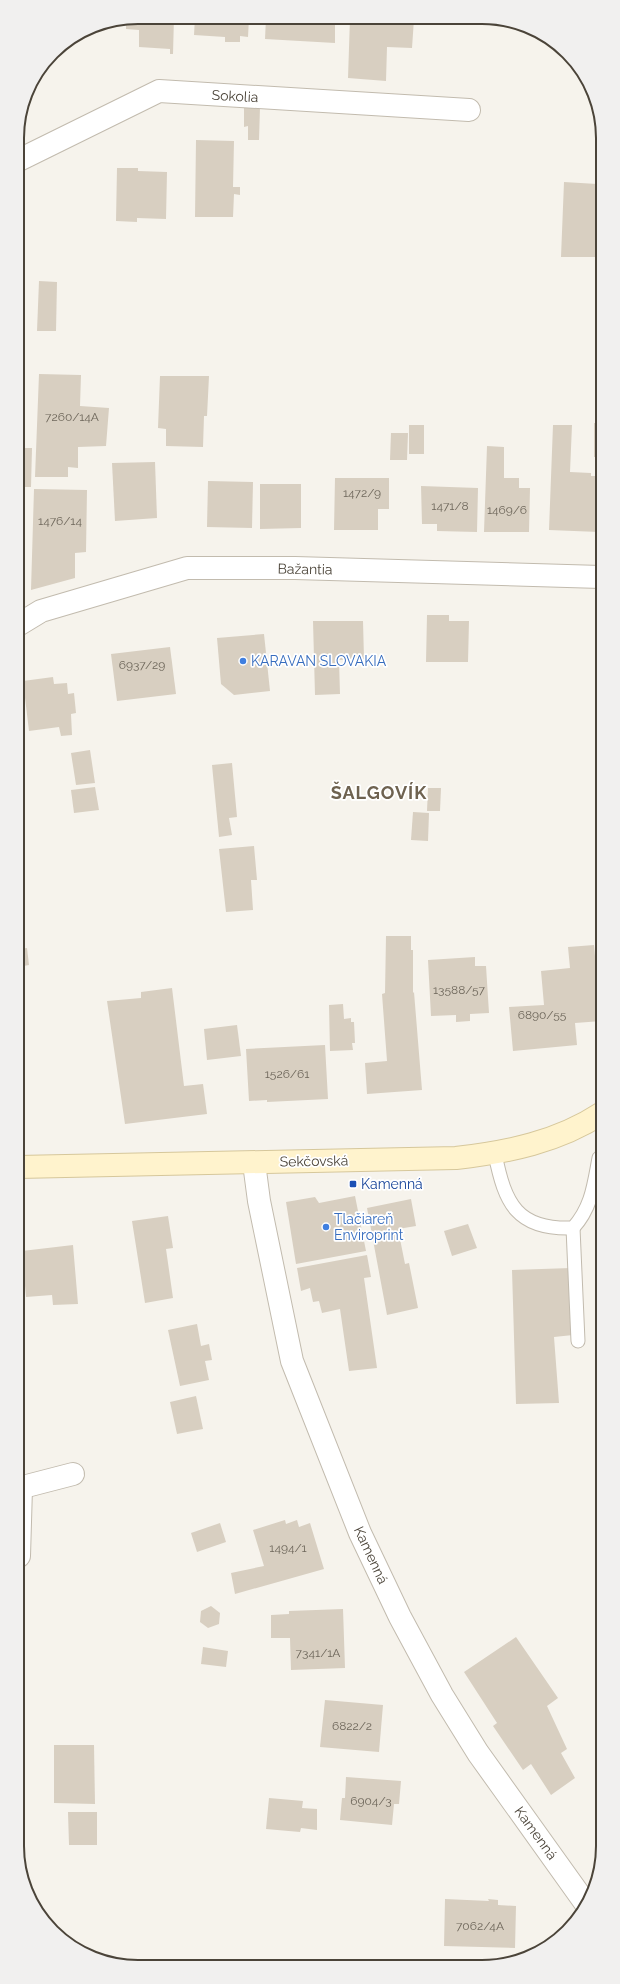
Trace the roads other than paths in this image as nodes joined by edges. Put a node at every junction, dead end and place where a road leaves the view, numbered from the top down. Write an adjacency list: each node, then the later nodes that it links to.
1 (469, 110): 2 (street, Sokolia)
2 (24, 158)
3 (596, 577): 4 (street, Bažantia)
4 (24, 621)
5 (596, 1116): 6 (street, Sekčovská)
6 (495, 1154): 7 (street, Sekčovská); 10 (lane)
7 (254, 1162): 8 (street, Sekčovská); 14 (street, Kamenná)
8 (24, 1166)
9 (596, 1175): 10 (lane)
10 (574, 1228): 11 (lane)
11 (578, 1341)
12 (73, 1474): 13 (street)
13 (24, 1487)
14 (583, 1899)

